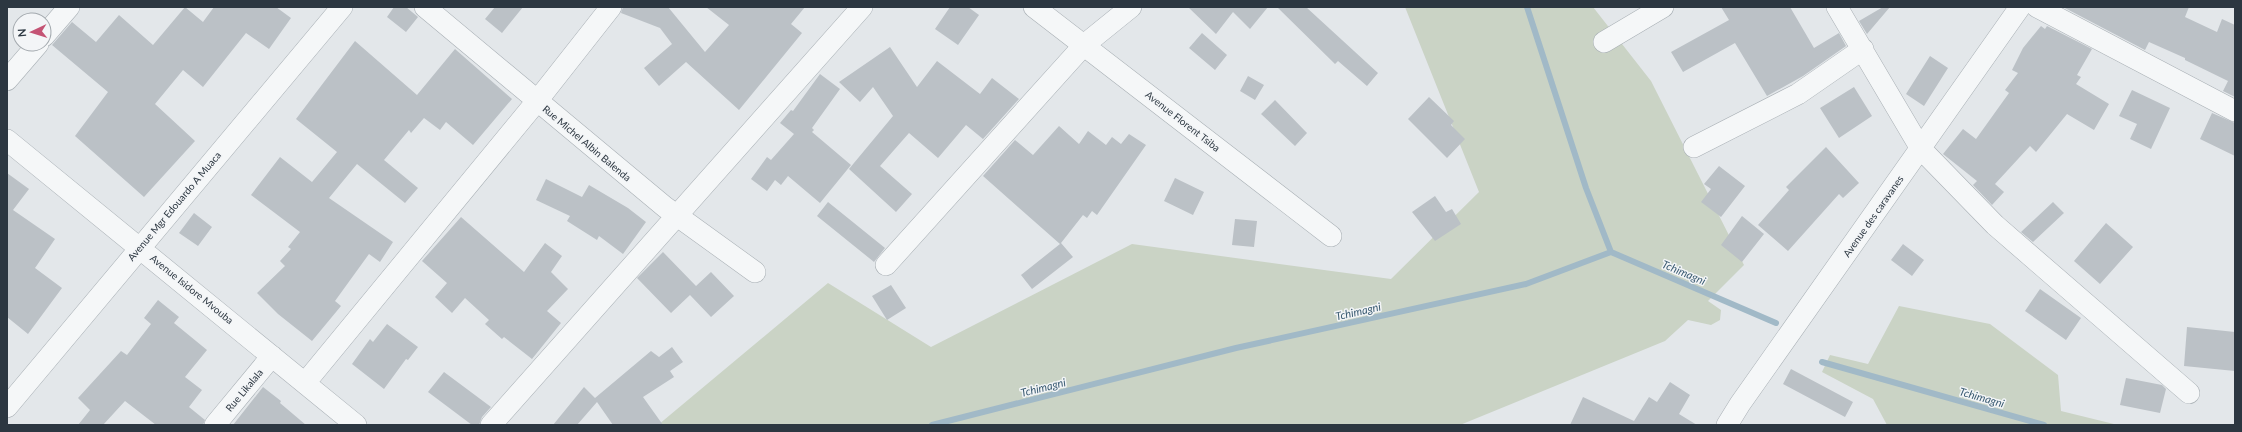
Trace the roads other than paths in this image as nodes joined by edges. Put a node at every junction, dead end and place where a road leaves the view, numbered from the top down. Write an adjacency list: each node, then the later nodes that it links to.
1 (69, 7): 12 (street)
2 (342, 7): 25 (street, Avenue Mgr Edouardo A Muaca)
3 (425, 7): 18 (street, Rue Michel Albin Balenda)
4 (611, 7): 18 (street)
5 (862, 7): 23 (street)
6 (1034, 7): 14 (street, Avenue Florent Tsiba)
7 (1131, 7): 14 (street)
8 (1662, 7): 13 (street)
9 (1837, 7): 15 (street)
10 (2020, 7): 22 (street, Avenue des caravanes)
11 (2037, 7): 19 (street)
12 (52, 27)
13 (1604, 42)
14 (1084, 45): 24 (street, Avenue Florent Tsiba); 26 (street)
15 (1863, 49): 21 (street); 22 (street)
16 (31, 52): 17 (street)
17 (7, 80)
18 (537, 101): 23 (street, Rue Michel Albin Balenda); 29 (street)
19 (2235, 111)
20 (7, 140): 25 (street, Avenue Isidore Mvouba)
21 (1694, 147)
22 (1921, 149): 30 (street); 35 (street, Avenue des caravanes)
23 (676, 215): 27 (street, Rue Michel Albin Balenda); 34 (street)
24 (1331, 236)
25 (140, 247): 28 (street, Avenue Isidore Mvouba); 31 (street, Avenue Mgr Edouardo A Muaca)
26 (886, 265)
27 (755, 272)
28 (272, 356): 29 (street, Avenue Isidore Mvouba); 32 (street, Rue Likalala)
29 (305, 383): 33 (street, Avenue Isidore Mvouba)
30 (2189, 393)
31 (7, 407)
32 (215, 425)
33 (356, 425)
34 (491, 425)
35 (1727, 425)

